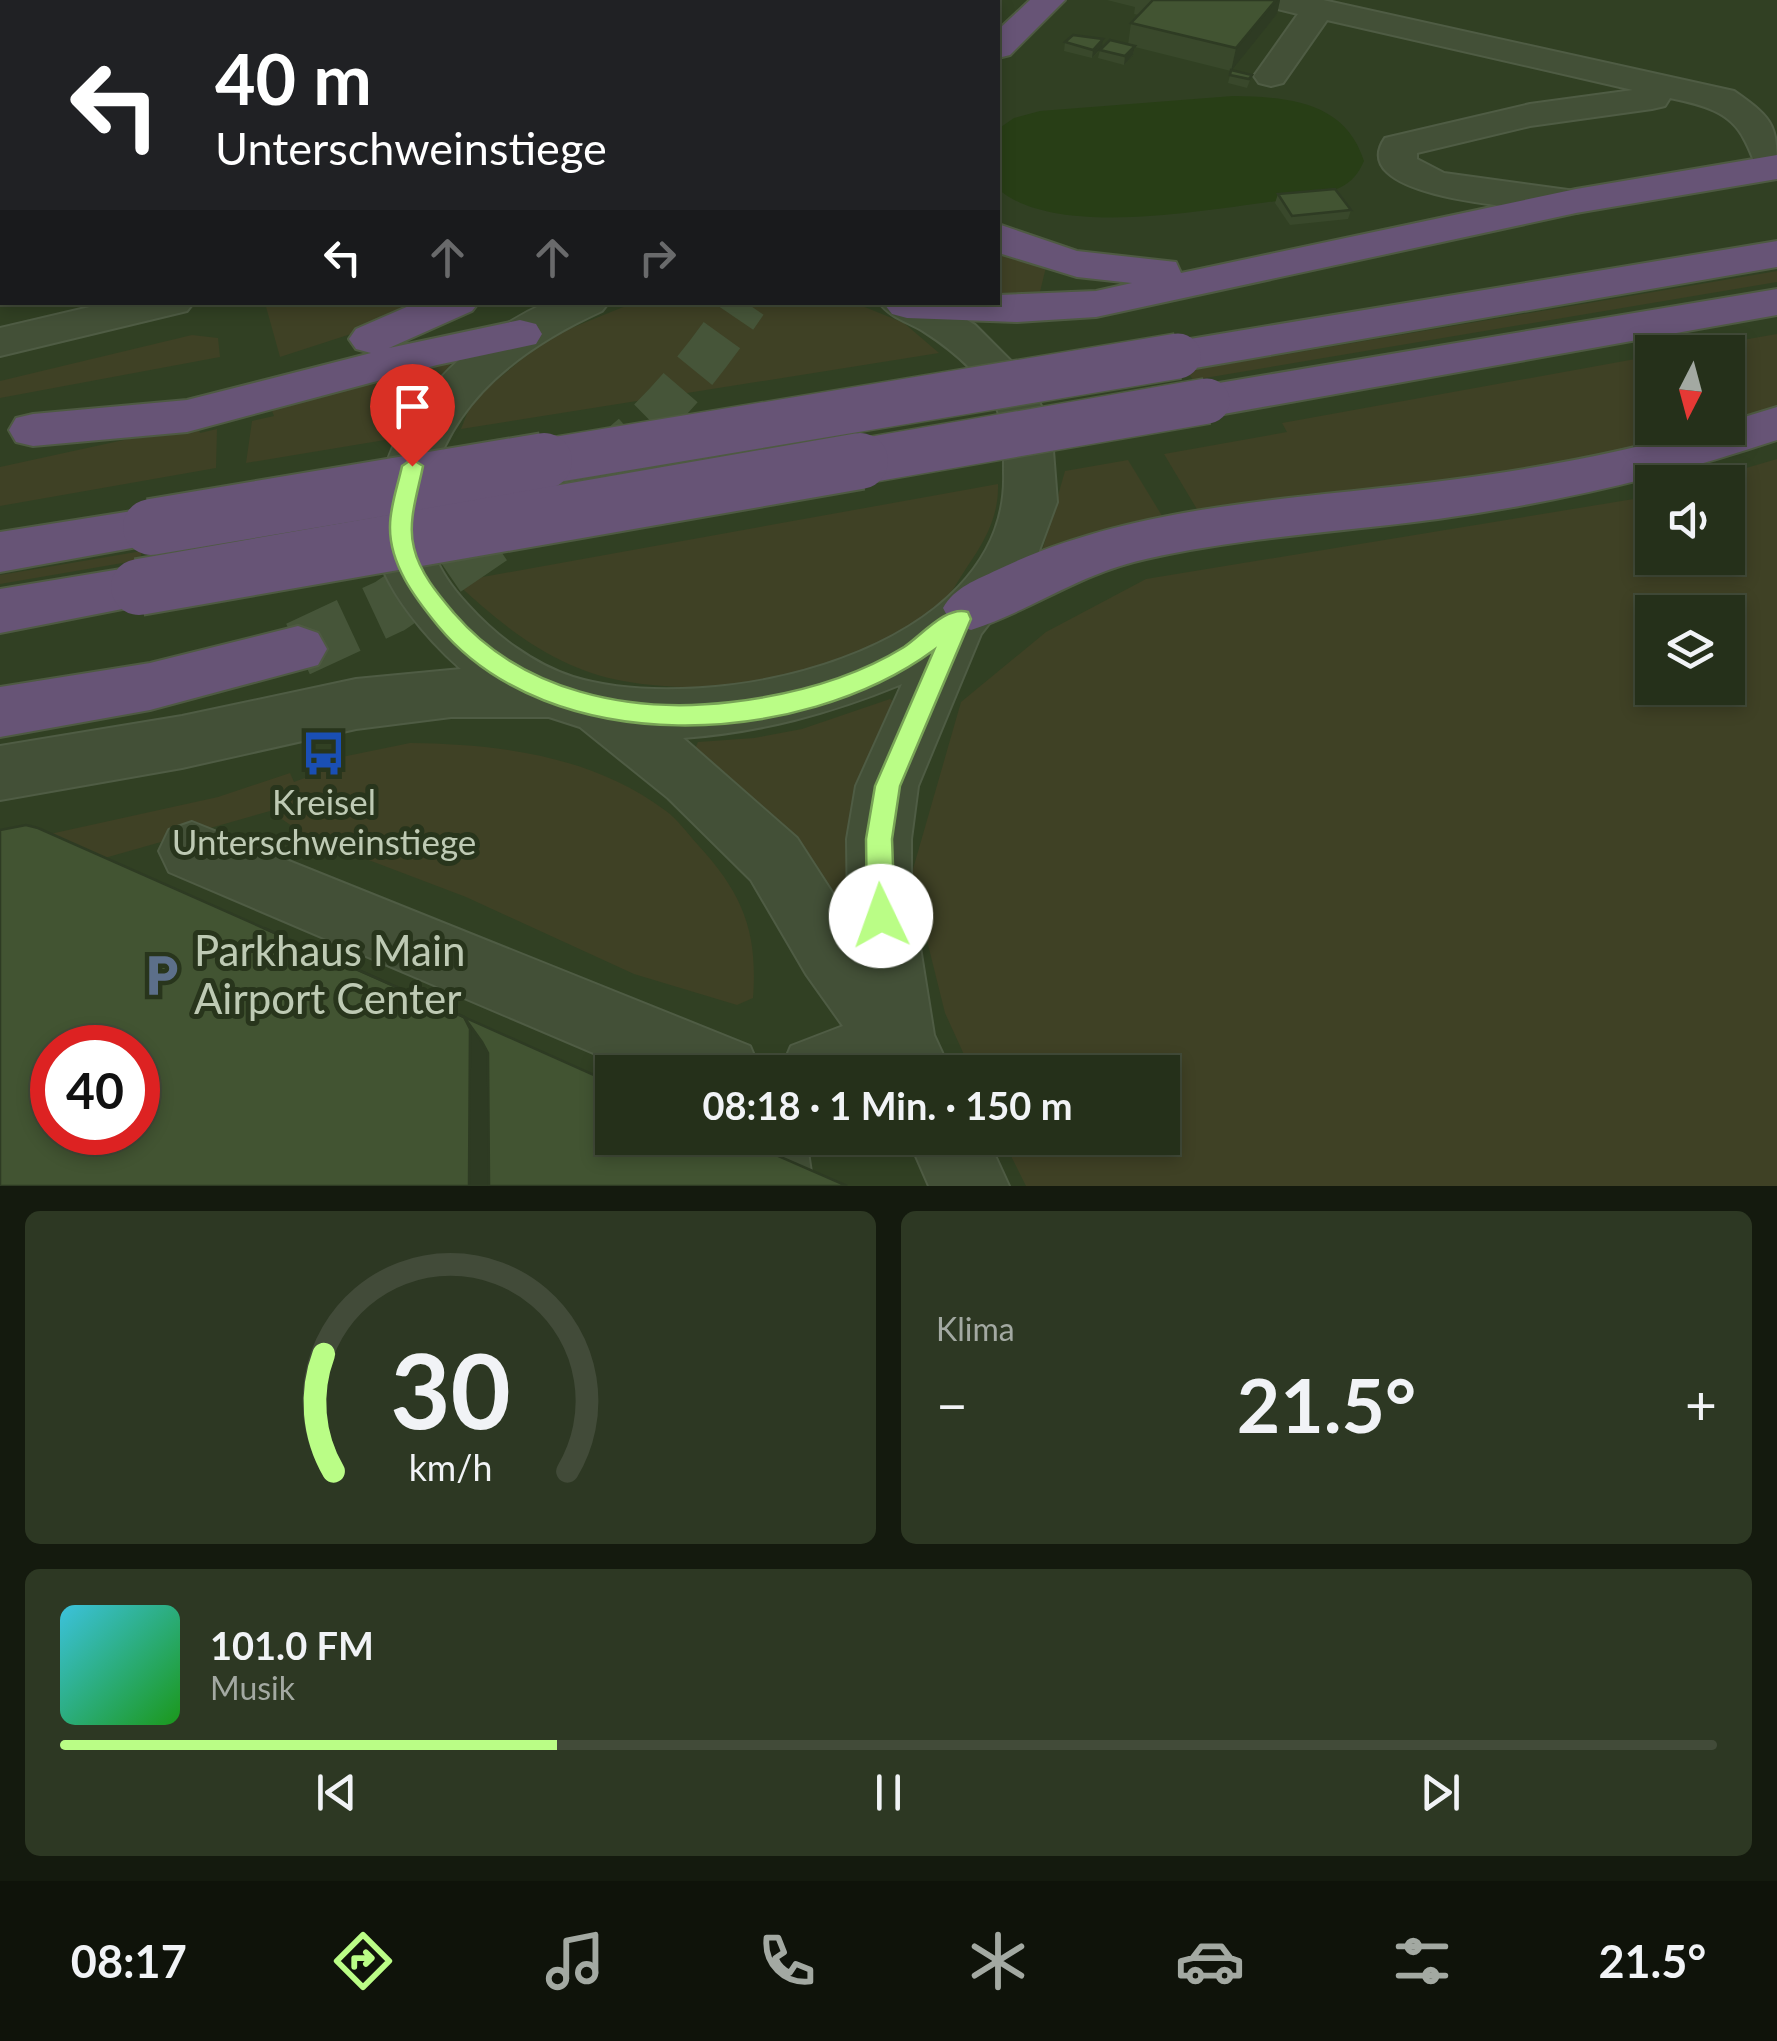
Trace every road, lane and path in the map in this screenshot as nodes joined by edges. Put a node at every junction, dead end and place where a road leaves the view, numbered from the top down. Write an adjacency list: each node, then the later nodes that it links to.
1 (1049, 0): 4 (highway)
2 (1280, 0): 3 (street)
3 (1318, 9): 5 (street); 6 (street)
4 (1000, 46)
5 (1271, 76)
6 (1698, 93): 7 (street); 8 (street)
7 (1776, 167): 8 (highway)
8 (1576, 201): 10 (highway)
9 (1000, 237): 10 (highway)
10 (1367, 245): 17 (highway)
11 (1777, 254): 22 (highway, bridge)
12 (1777, 302): 23 (highway, bridge)
13 (159, 305): 19 (street)
14 (450, 305): 21 (highway)
15 (579, 305): 18 (street)
16 (906, 305): 24 (street)
17 (927, 305)
18 (532, 322): 21 (highway); 26 (street)
19 (0, 342)
20 (1777, 423): 24 (highway)
21 (16, 433)
22 (0, 552)
23 (0, 611)
24 (965, 614): 26 (street); 32 (street)
25 (298, 649): 27 (highway)
26 (577, 702): 28 (street); 31 (street)
27 (0, 712)
28 (0, 773)
29 (192, 851): 30 (street)
30 (683, 1055)
31 (905, 1055)
32 (906, 1055)
33 (770, 1155): 35 (street)
34 (954, 1155): 36 (street)
35 (774, 1186)
36 (970, 1186)

